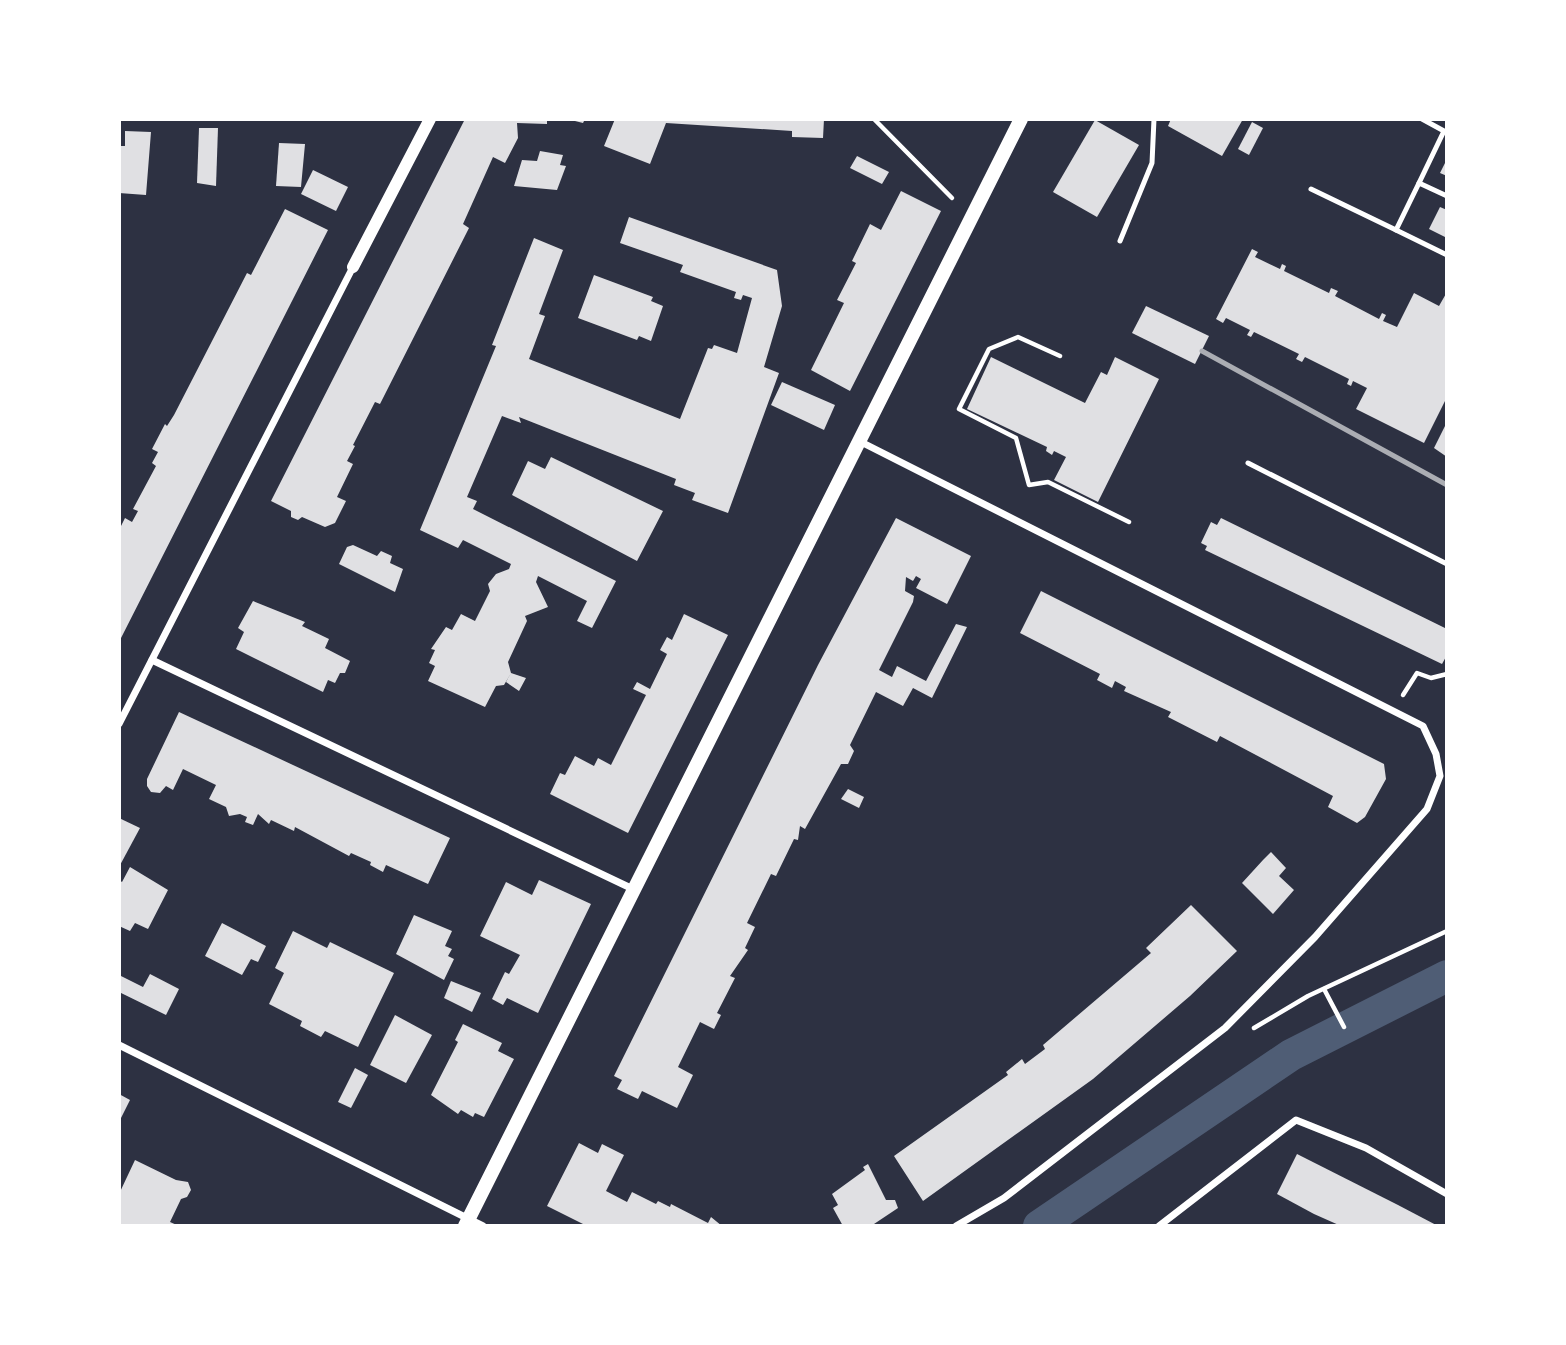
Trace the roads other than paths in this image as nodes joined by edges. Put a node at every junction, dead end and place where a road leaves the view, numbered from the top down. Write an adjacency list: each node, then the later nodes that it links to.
1 (430, 119): 14 (street)
2 (1012, 119): 7 (main road)
3 (1021, 119): 7 (main road)
4 (1154, 119): 12 (lane)
5 (1422, 119): 6 (lane)
6 (1446, 128): 8 (lane)
7 (1006, 148): 15 (main road)
8 (1419, 183): 10 (lane); 11 (lane)
9 (1311, 189): 11 (lane)
10 (1447, 197)
11 (1396, 230): 13 (lane)
12 (1120, 241)
13 (1447, 256)
14 (353, 267): 18 (street)
15 (861, 442): 20 (main road); 25 (street)
16 (1248, 463): 17 (lane)
17 (1447, 564)
18 (152, 660): 19 (street); 20 (street)
19 (119, 724)
20 (636, 890): 23 (main road)
21 (119, 1045): 23 (street)
22 (1447, 1194): 26 (street)
23 (467, 1223): 24 (street)
24 (482, 1226)
25 (956, 1226)
26 (1159, 1226)

